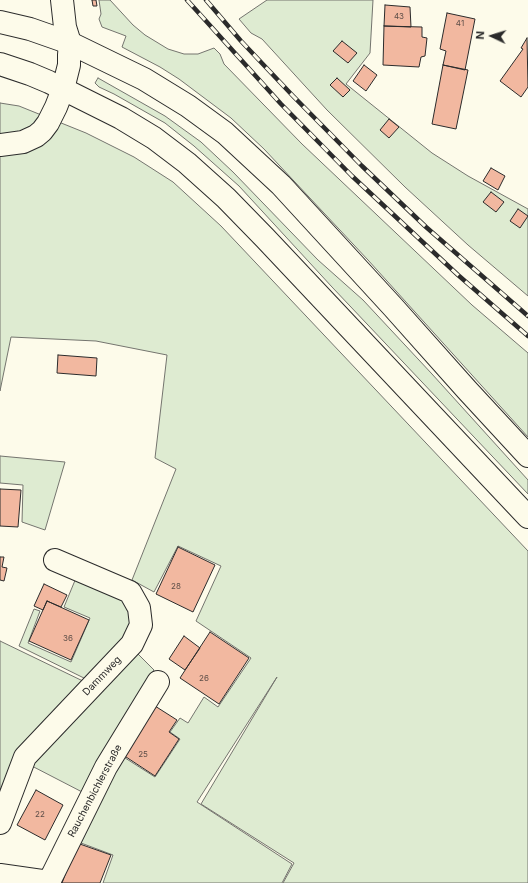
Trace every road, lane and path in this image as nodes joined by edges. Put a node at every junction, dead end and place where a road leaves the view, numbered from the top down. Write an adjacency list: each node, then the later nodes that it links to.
1 (62, 0): 3 (main road)
2 (0, 22): 3 (main road)
3 (70, 43): 5 (main road); 7 (main road)
4 (0, 64): 5 (main road)
5 (63, 89): 6 (main road); 8 (main road)
6 (0, 145)
7 (528, 456)
8 (528, 517)
9 (55, 560): 11 (main road, Dammweg)
10 (158, 682): 13 (main road, Rauchenbichlerstraße)
11 (0, 823)
12 (0, 875): 13 (main road, Rauchenbichlerstraße)
13 (49, 882)

